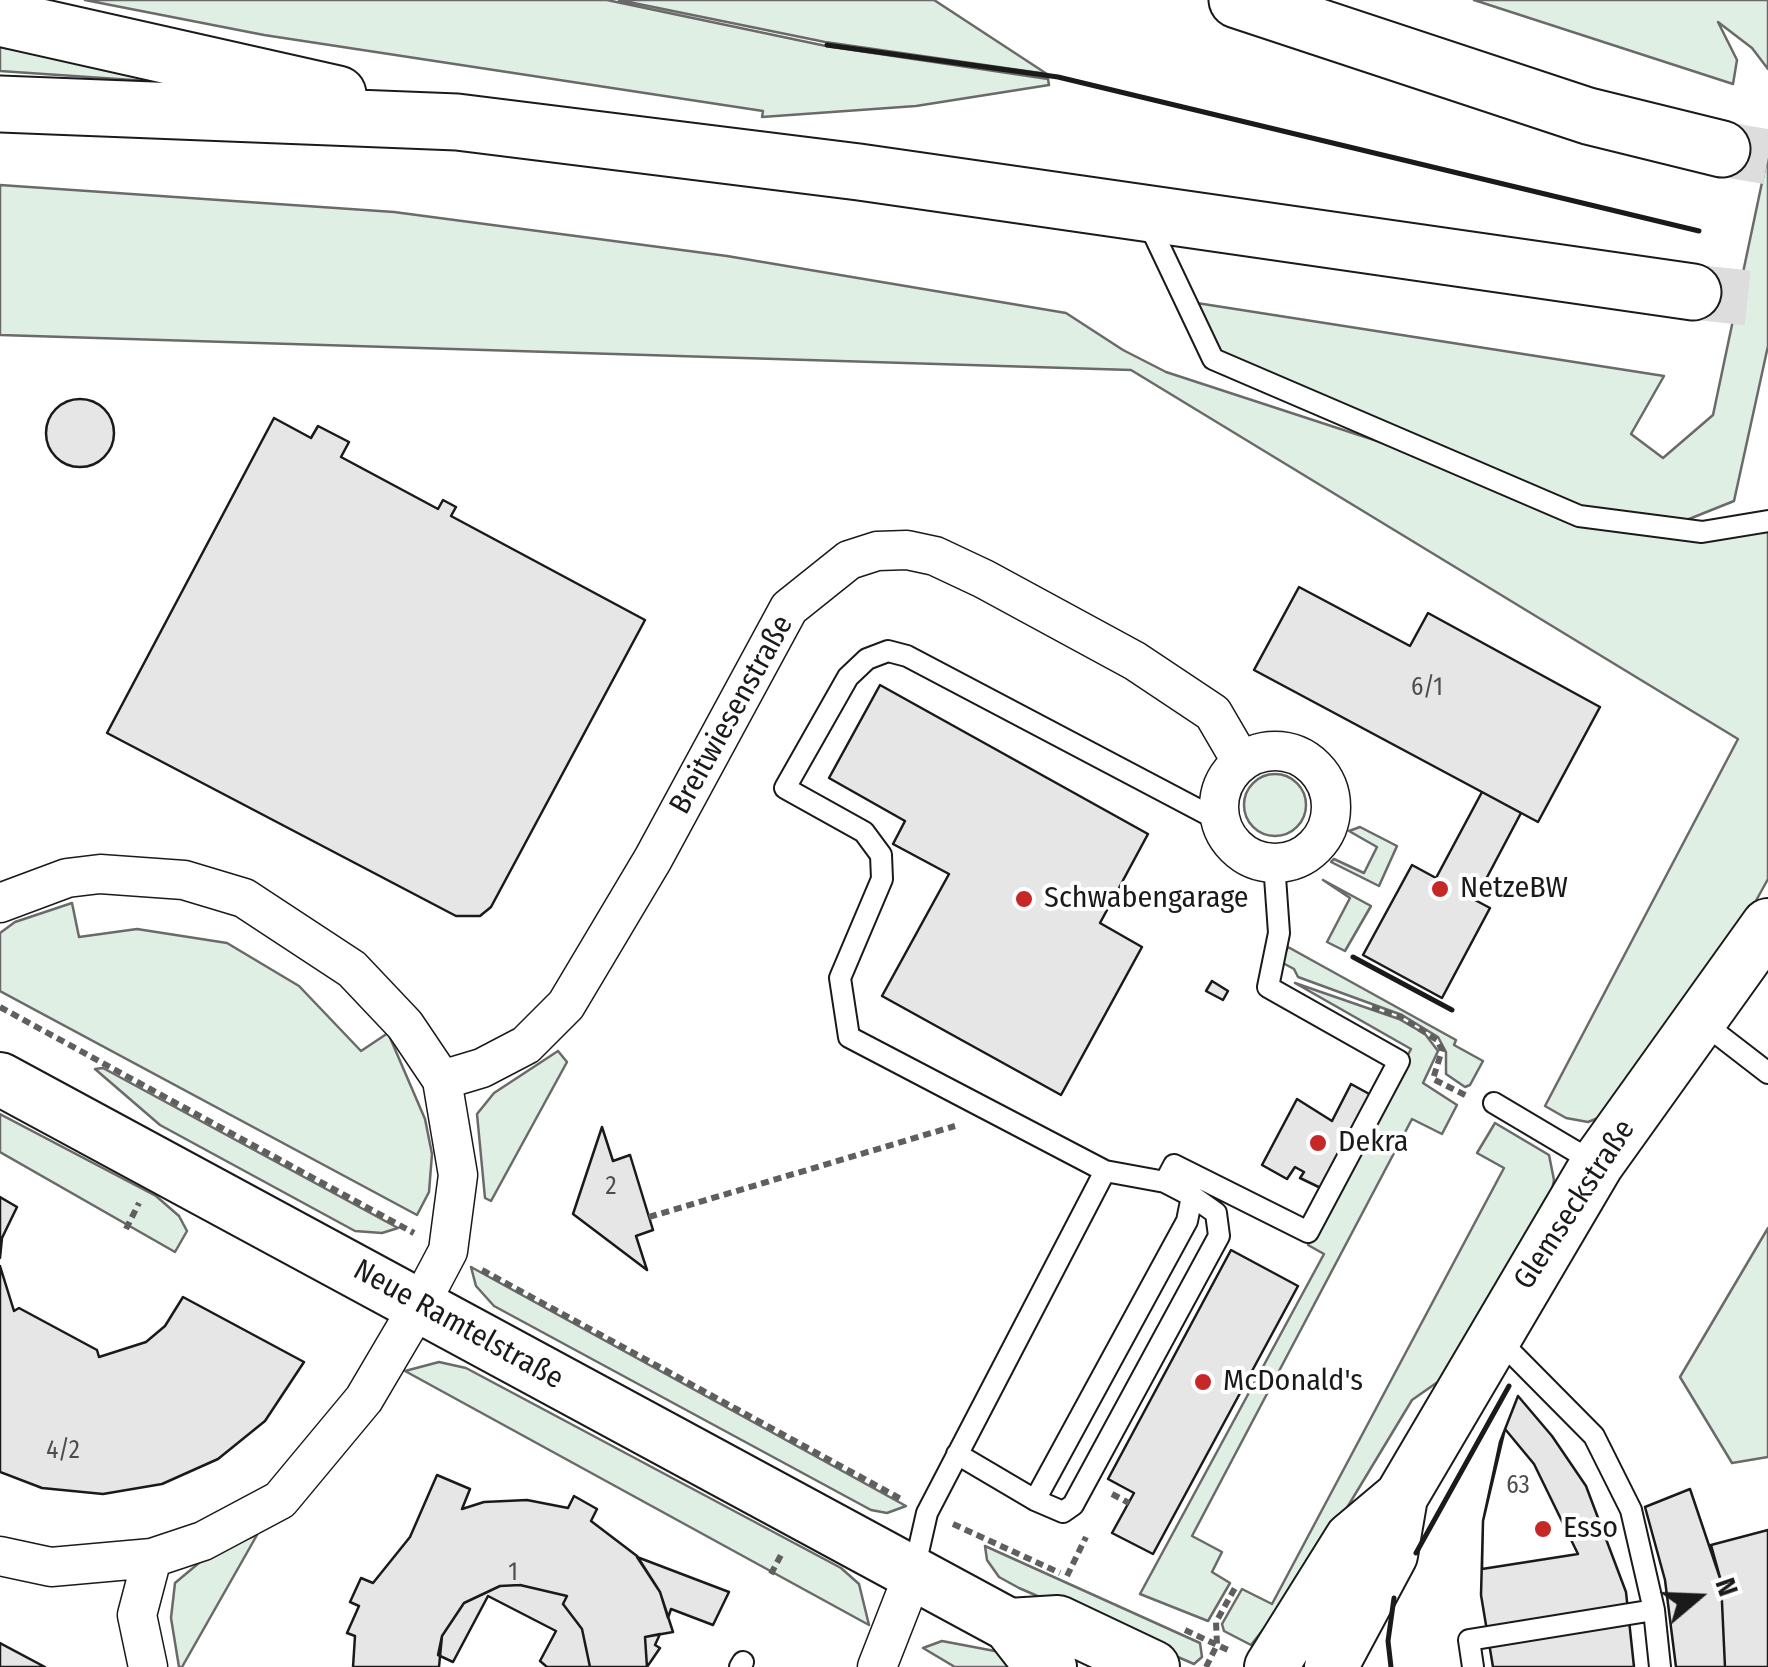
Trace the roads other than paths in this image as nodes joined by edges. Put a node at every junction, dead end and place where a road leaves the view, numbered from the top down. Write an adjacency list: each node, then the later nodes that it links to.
1 (1237, 0): 5 (highway)
2 (0, 18): 4 (highway)
3 (0, 104): 4 (highway)
4 (458, 122): 6 (highway)
5 (1722, 150)
6 (1145, 215): 7 (highway); 8 (lane)
7 (1694, 292)
8 (1768, 521)
9 (1240, 761): 10 (street); 11 (street); 17 (street, Breitwiesenstraße)
10 (1220, 821): 11 (street); 20 (lane)
11 (1274, 863): 21 (lane)
12 (0, 903): 17 (street)
13 (1768, 925): 14 (main road, Glemseckstraße)
14 (1702, 1022): 15 (lane); 19 (main road, Glemseckstraße)
15 (1768, 1073)
16 (0, 1080): 23 (main road, Neue Ramtelstraße)
17 (442, 1080): 23 (street)
18 (1494, 1103): 19 (lane)
19 (1597, 1164): 24 (main road, Glemseckstraße)
20 (1105, 1171): 21 (lane); 25 (lane)
21 (1165, 1182): 22 (lane)
22 (1192, 1196): 27 (lane); 27 (lane)
23 (420, 1304): 29 (street); 30 (main road, Neue Ramtelstraße)
24 (1494, 1335): 26 (main road, Glemseckstraße); 31 (lane)
25 (957, 1454): 27 (lane); 30 (lane)
26 (1401, 1498): 34 (main road, Glemseckstraße); 35 (main road, Glemseckstraße)
27 (1035, 1500)
28 (0, 1556): 29 (street)
29 (152, 1558): 36 (street)
30 (913, 1575): 32 (main road, Neue Ramtelstraße); 37 (street)
31 (1654, 1610): 39 (lane); 40 (lane)
32 (1009, 1625): 33 (main road); 38 (main road, Neue Ramtelstraße)
33 (1161, 1645)
34 (1345, 1652)
35 (1255, 1661)
36 (148, 1667)
37 (877, 1667)
38 (1050, 1667)
39 (1473, 1667)
40 (1660, 1667)

